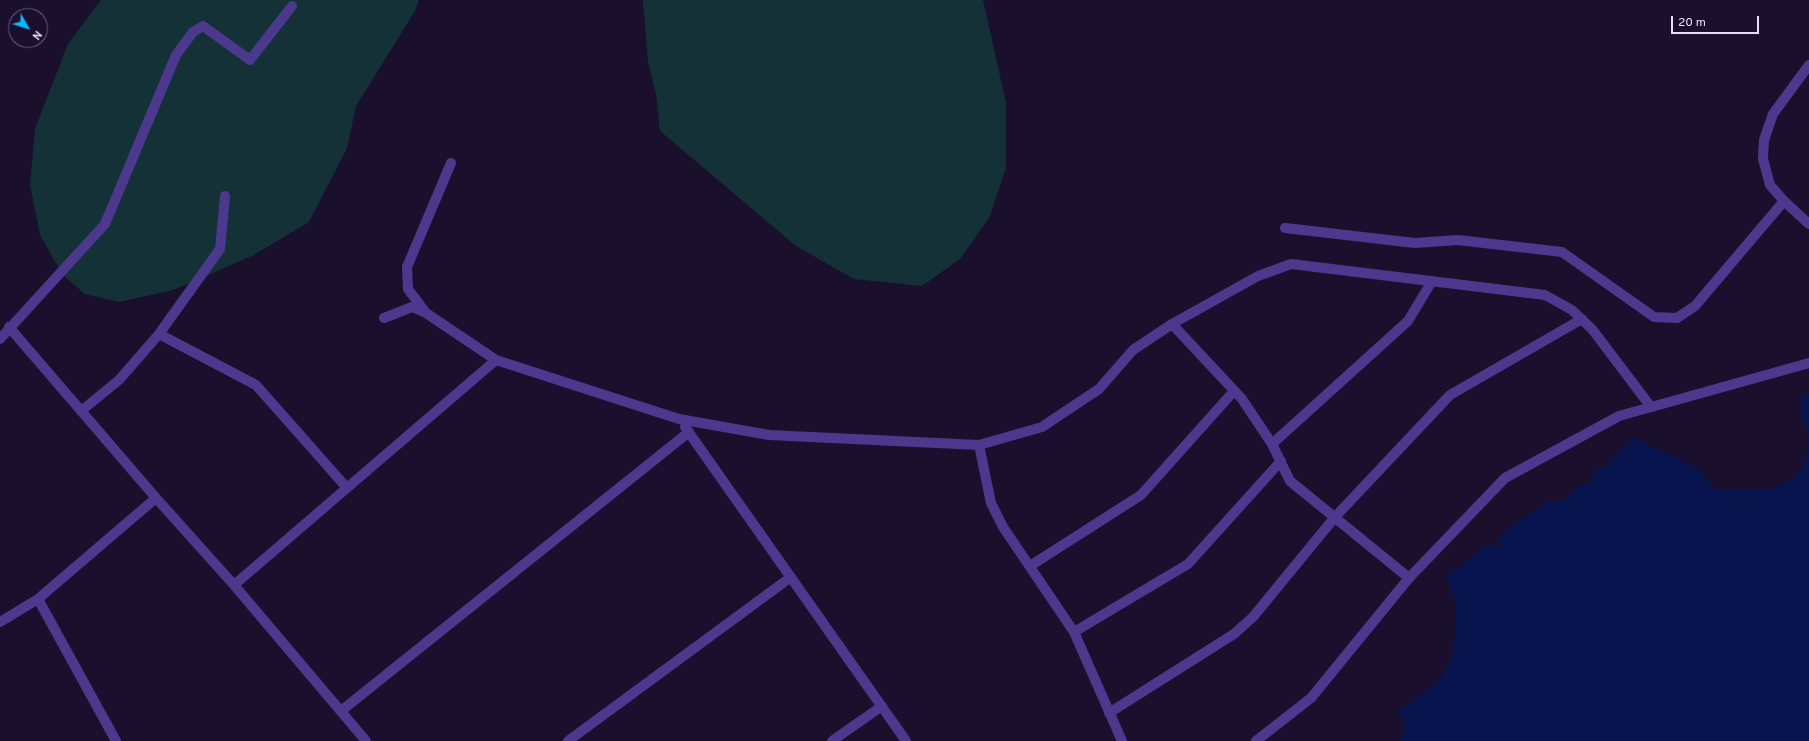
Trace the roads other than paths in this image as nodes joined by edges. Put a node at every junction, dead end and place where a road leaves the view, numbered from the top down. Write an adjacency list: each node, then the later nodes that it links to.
1 (292, 6): 13 (street)
2 (1809, 65): 5 (street)
3 (451, 163): 9 (street)
4 (225, 196): 14 (street)
5 (1784, 201): 6 (street); 7 (street)
6 (1809, 224)
7 (1285, 228)
8 (1432, 281): 11 (street); 12 (street); 23 (street)
9 (426, 312): 10 (street); 16 (street)
10 (384, 318)
11 (1582, 319): 19 (street); 28 (street)
12 (1172, 324): 18 (street); 24 (street)
13 (9, 327): 15 (street); 20 (street)
14 (159, 334): 20 (street); 26 (street)
15 (0, 339)
16 (496, 360): 21 (street); 26 (street)
17 (1809, 364): 19 (street)
18 (1234, 391): 23 (street); 29 (street)
19 (1651, 407): 31 (street)
20 (81, 411): 27 (street)
21 (679, 419): 22 (street); 24 (street)
22 (689, 432): 30 (street); 37 (street)
23 (1272, 444): 25 (street)
24 (979, 446): 29 (street)
25 (1281, 461): 28 (street); 35 (street)
26 (347, 488): 32 (street)
27 (156, 498): 32 (street); 33 (street)
28 (1335, 517): 31 (street); 38 (street)
29 (1030, 566): 35 (street)
30 (791, 577): 36 (street); 41 (street)
31 (1409, 578): 45 (street)
32 (234, 585): 37 (street)
33 (38, 599): 34 (street); 39 (street)
34 (0, 622)
35 (1074, 632): 38 (street)
36 (882, 706): 42 (street); 43 (street)
37 (341, 711): 40 (street)
38 (1110, 713): 44 (street)
39 (116, 741)
40 (366, 741)
41 (568, 741)
42 (832, 741)
43 (906, 741)
44 (1122, 741)
45 (1256, 741)

